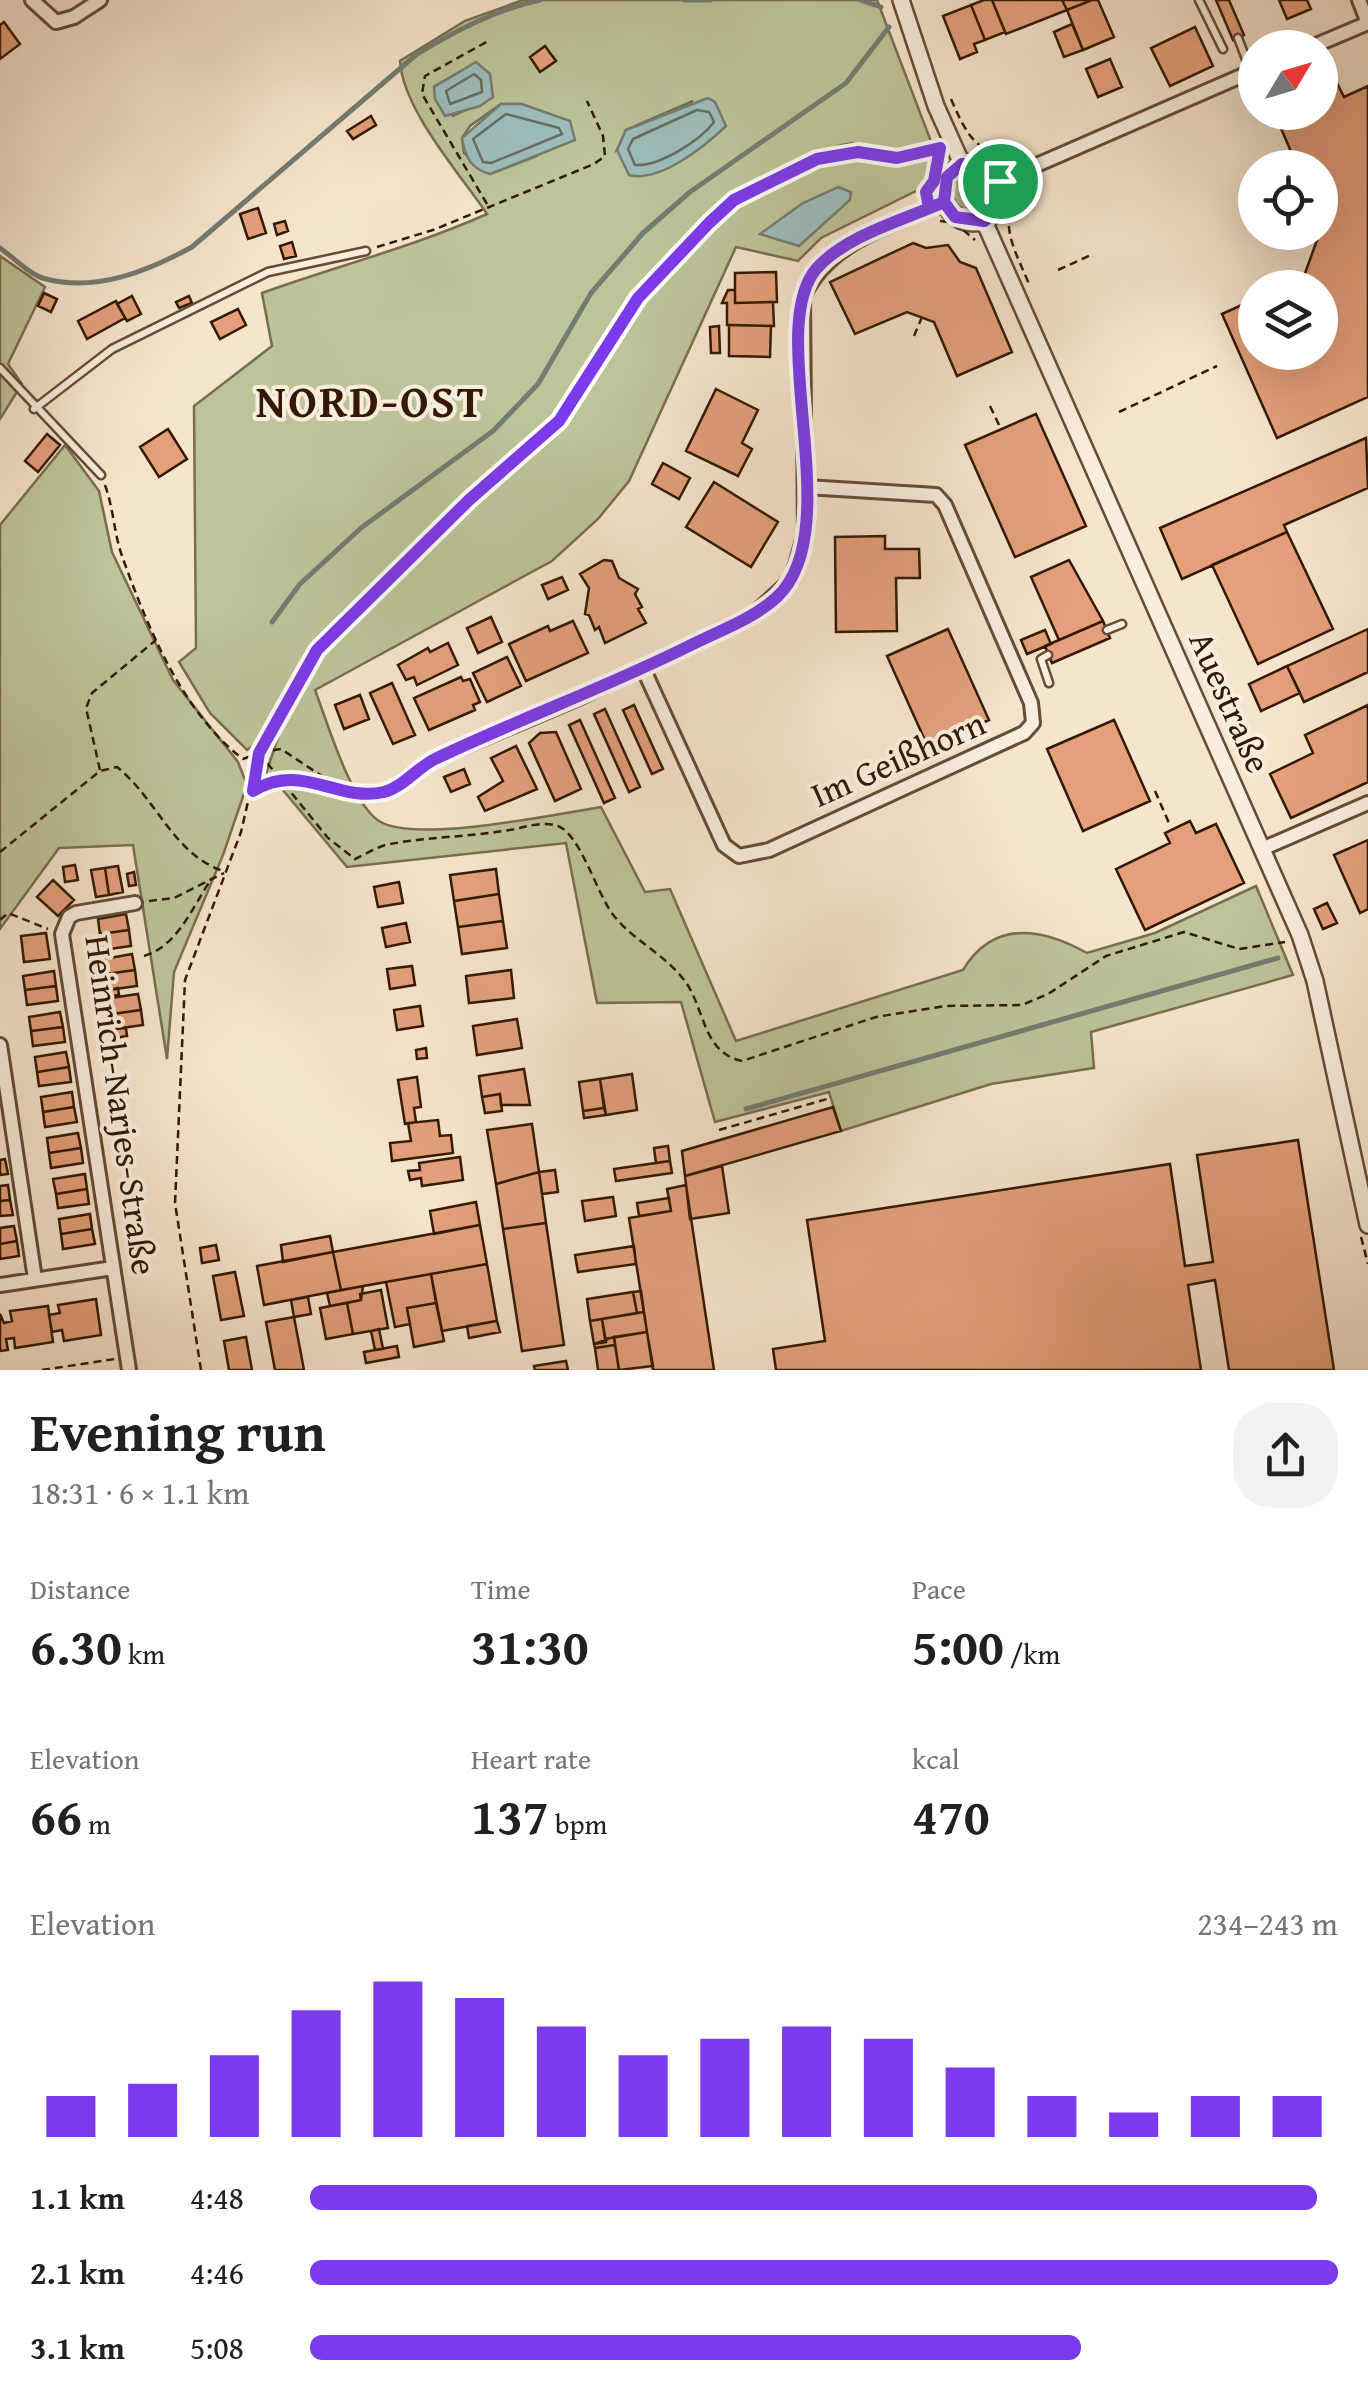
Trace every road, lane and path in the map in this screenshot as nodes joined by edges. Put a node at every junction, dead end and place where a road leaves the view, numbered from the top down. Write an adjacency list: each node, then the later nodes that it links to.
1 (32, 0): 2 (street)
2 (100, 0)
3 (901, 0): 15 (street)
4 (1199, 0): 9 (lane)
5 (1359, 0): 6 (street)
6 (1368, 23): 7 (street)
7 (1338, 36)
8 (490, 40): 18 (path)
9 (1223, 49)
10 (1238, 78): 16 (street)
11 (947, 89): 16 (path)
12 (587, 102): 18 (path)
13 (936, 136): 14 (path)
14 (940, 148): 17 (path); 41 (path)
15 (962, 164): 16 (street); 17 (street)
16 (1007, 179): 19 (street); 20 (path)
17 (936, 205): 19 (street); 21 (path); 34 (street)
18 (488, 206): 22 (path)
19 (984, 221): 50 (street, Auestraße)
20 (1008, 230)
21 (978, 244)
22 (366, 251): 30 (lane)
23 (1091, 255): 24 (path)
24 (1058, 270)
25 (922, 317): 26 (path)
26 (914, 336)
27 (1217, 366): 31 (path)
28 (0, 368): 30 (lane)
29 (990, 406): 32 (path)
30 (34, 408): 33 (lane)
31 (1119, 412)
32 (1001, 429)
33 (100, 475): 37 (path)
34 (806, 487): 39 (street); 39 (street, Im Geißhorn)
35 (1122, 624): 36 (lane)
36 (1107, 630)
37 (158, 638): 41 (path); 42 (path)
38 (1048, 655): 40 (lane)
39 (643, 668): 47 (street)
40 (1048, 684)
41 (259, 753): 43 (path); 44 (path); 46 (path)
42 (100, 771): 51 (path); 52 (path)
43 (278, 778): 44 (path); 46 (path); 57 (path)
44 (337, 786): 47 (path)
45 (1155, 790): 49 (path)
46 (253, 791): 52 (path)
47 (389, 791)
48 (1368, 803): 50 (street)
49 (1169, 822)
50 (1262, 849): 63 (street, Auestraße)
51 (0, 852)
52 (226, 872): 53 (path); 71 (path)
53 (212, 878): 54 (path); 58 (path)
54 (135, 902): 56 (street, Heinrich-Narjes-Straße)
55 (0, 920): 56 (path)
56 (62, 934): 65 (street, Heinrich-Narjes-Straße)
57 (1292, 955)
58 (144, 956)
59 (0, 1045): 62 (street)
60 (828, 1099): 61 (path)
61 (719, 1130)
62 (6, 1135): 66 (street)
63 (1364, 1227): 64 (path)
64 (1368, 1264)
65 (113, 1268): 66 (street); 68 (street, Heinrich-Narjes-Straße)
66 (35, 1280): 67 (street)
67 (0, 1284)
68 (128, 1364): 69 (path)
69 (56, 1369): 70 (path)
70 (42, 1370)
71 (201, 1370)

